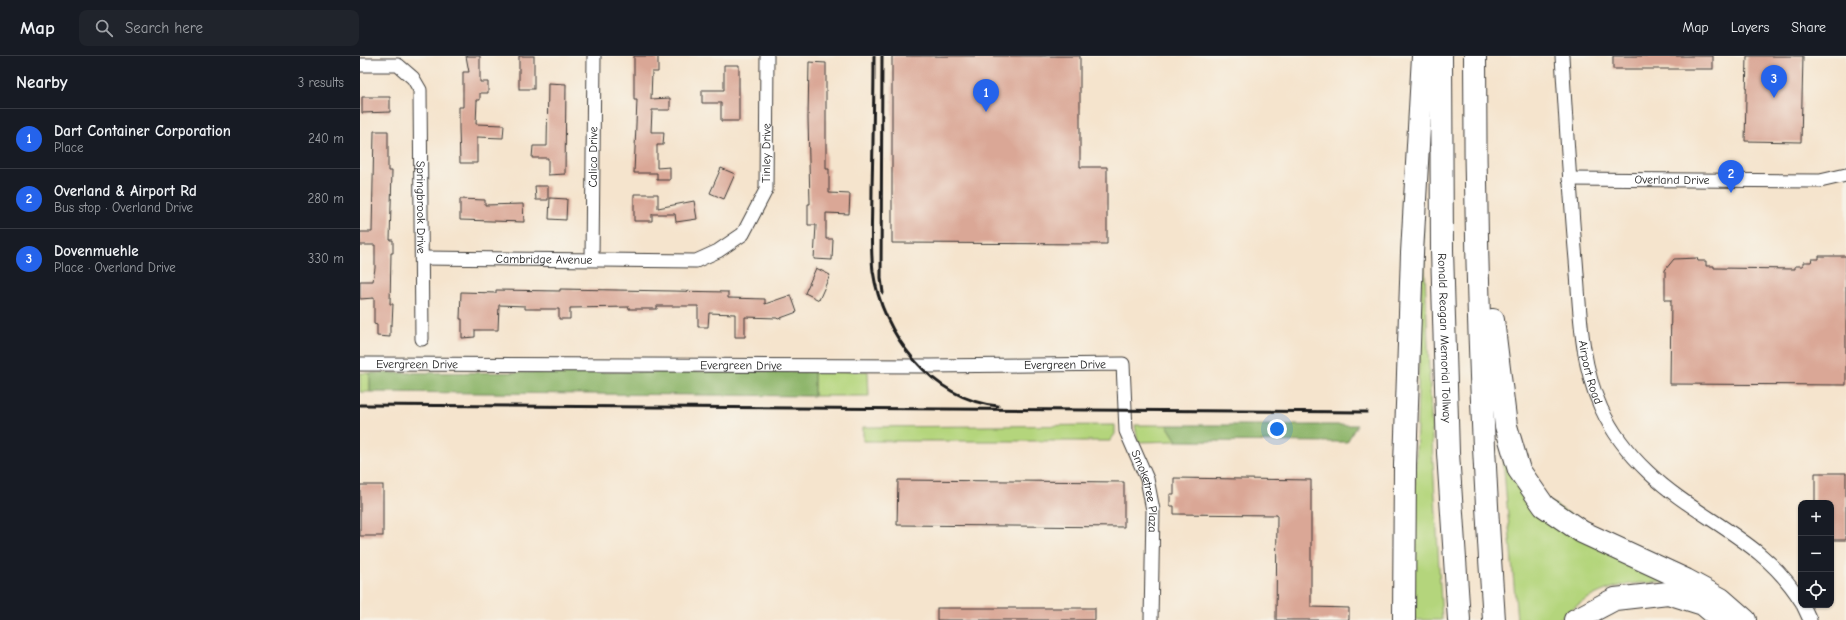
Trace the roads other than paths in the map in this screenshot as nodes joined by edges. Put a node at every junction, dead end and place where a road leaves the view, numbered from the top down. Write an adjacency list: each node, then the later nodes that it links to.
1 (594, 56): 12 (street, Calico Drive)
2 (767, 56): 13 (street, Tinley Drive)
3 (1423, 56): 20 (highway)
4 (1441, 56): 21 (highway, Ronald Reagan Memorial Tollway)
5 (1476, 56): 10 (highway)
6 (1562, 56): 9 (street, Airport Road)
7 (360, 65): 11 (street, Springbrook Drive)
8 (1846, 175): 9 (street, Overland Drive)
9 (1569, 179): 17 (street, Airport Road)
10 (1477, 222): 22 (highway); 25 (highway)
11 (422, 258): 12 (street, Cambridge Avenue); 14 (street, Springbrook Drive)
12 (592, 259): 13 (street, Cambridge Avenue)
13 (667, 260)
14 (422, 339)
15 (360, 364): 16 (street, Evergreen Drive)
16 (1123, 364): 19 (street, Smoketree Plaza)
17 (1798, 597)
18 (1804, 608): 26 (street)
19 (1151, 620)
20 (1404, 620)
21 (1459, 620)
22 (1494, 620)
23 (1575, 620): 24 (highway)
24 (1722, 620)
25 (1745, 620)
26 (1810, 620)

